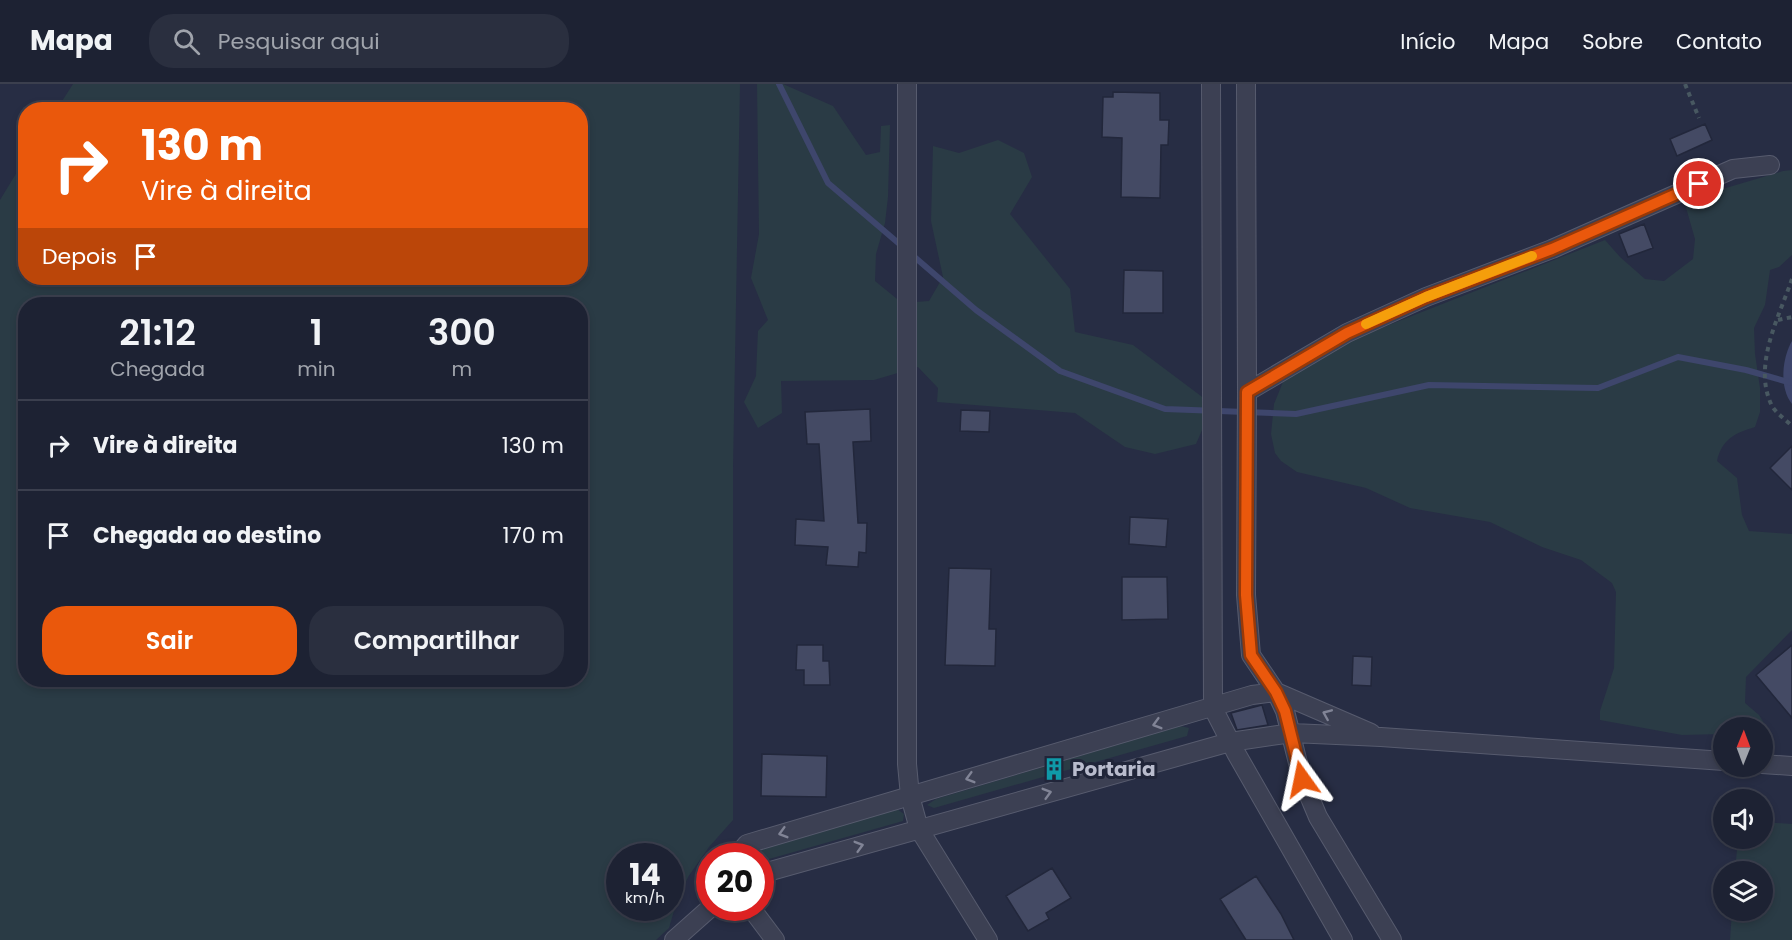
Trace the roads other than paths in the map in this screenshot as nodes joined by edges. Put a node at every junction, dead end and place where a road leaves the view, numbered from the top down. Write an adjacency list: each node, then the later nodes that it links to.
1 (907, 84): 14 (street)
2 (1210, 84): 7 (street)
3 (1246, 84): 5 (street)
4 (1770, 165): 5 (street)
5 (1247, 392): 6 (street)
6 (1276, 692): 7 (street); 8 (street); 9 (street, one-way to 6)
7 (1213, 708): 10 (street); 14 (street, one-way to 14)
8 (1292, 733): 9 (street); 10 (street); 24 (street)
9 (1381, 737): 11 (street)
10 (1230, 742): 15 (street, one-way to 10); 23 (street)
11 (1713, 760)
12 (1773, 765): 13 (street)
13 (1792, 766)
14 (910, 796): 15 (street); 16 (street, one-way to 16)
15 (919, 829): 17 (street, one-way to 15); 22 (street)
16 (750, 843)
17 (774, 870)
18 (696, 920): 20 (street)
19 (761, 921): 21 (street)
20 (674, 940)
21 (775, 940)
22 (988, 940)
23 (1343, 940)
24 (1392, 940)

